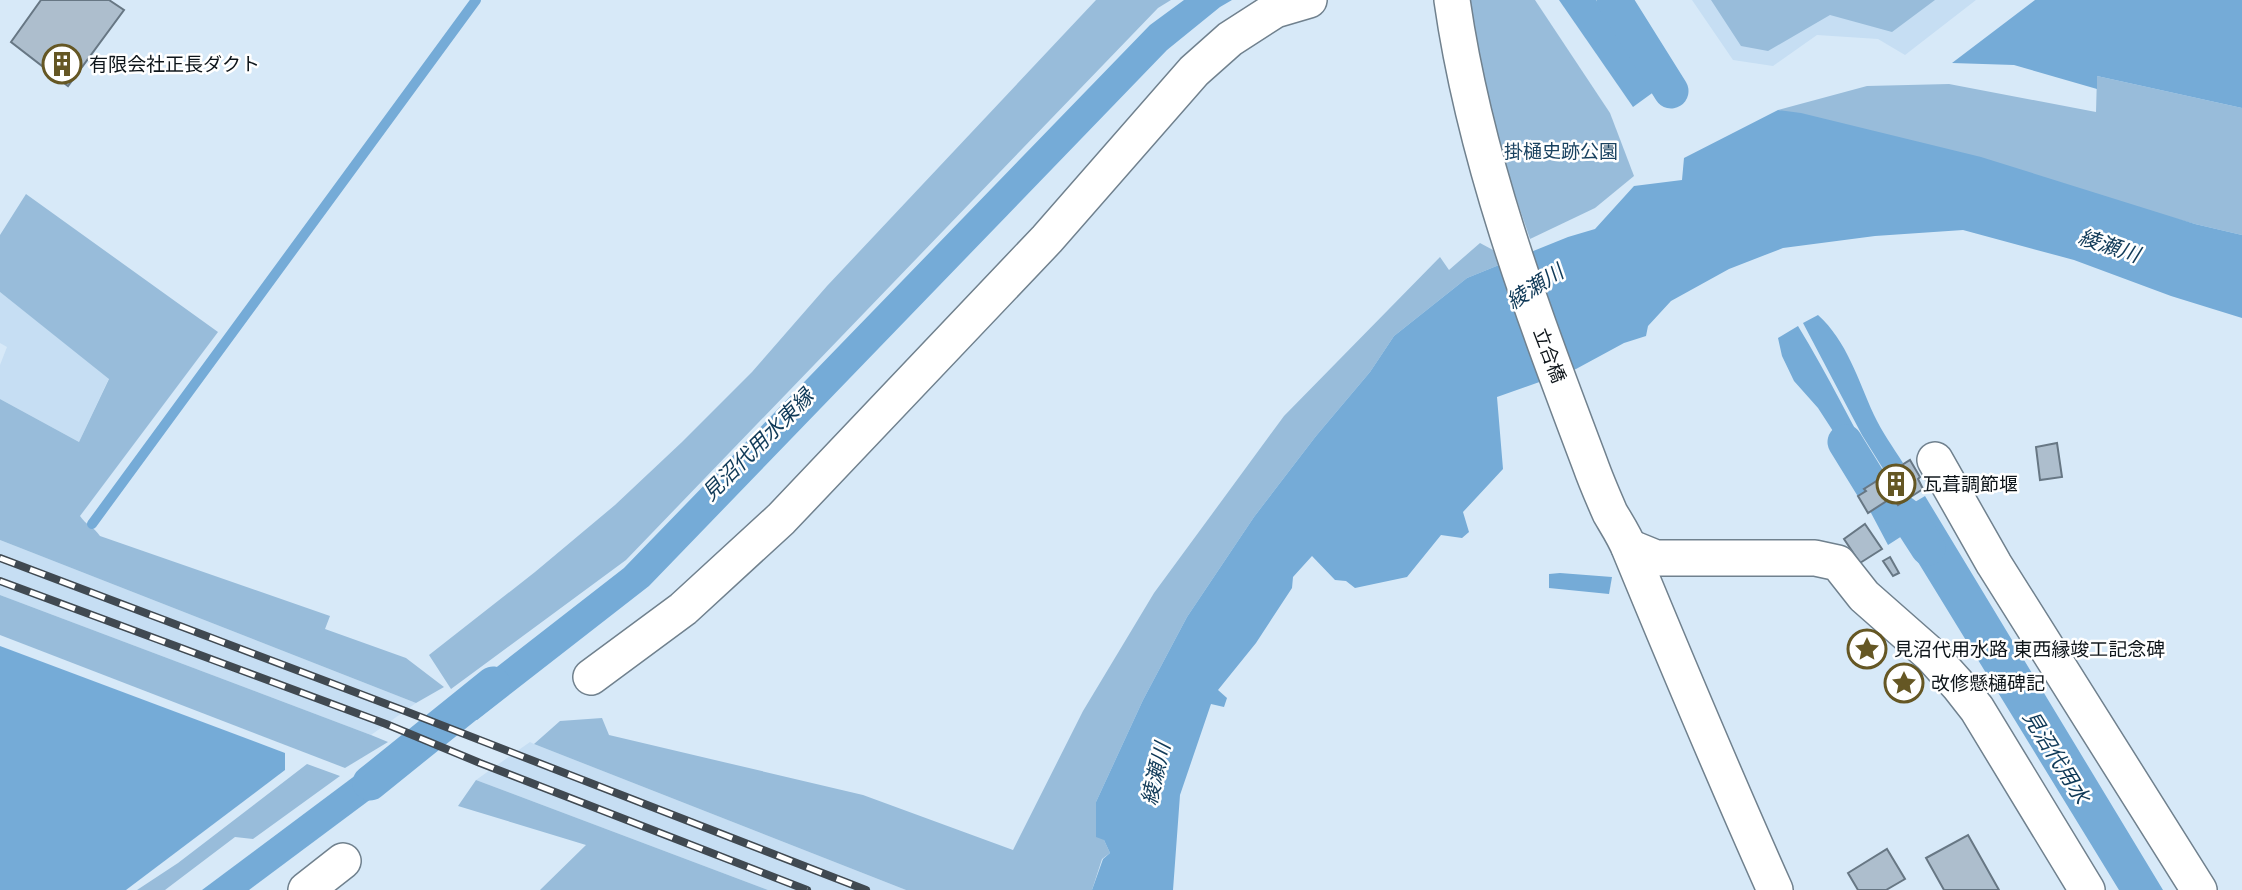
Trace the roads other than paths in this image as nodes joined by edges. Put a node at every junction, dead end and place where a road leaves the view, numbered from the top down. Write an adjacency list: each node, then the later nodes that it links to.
1 (1309, 0): 5 (street)
2 (1451, 0): 4 (street, 立合橋)
3 (1935, 460): 10 (street)
4 (1636, 566): 8 (street, 立合橋); 9 (street)
5 (591, 677)
6 (342, 861): 7 (street)
7 (306, 890)
8 (1775, 890)
9 (2087, 890)
10 (2199, 890)

